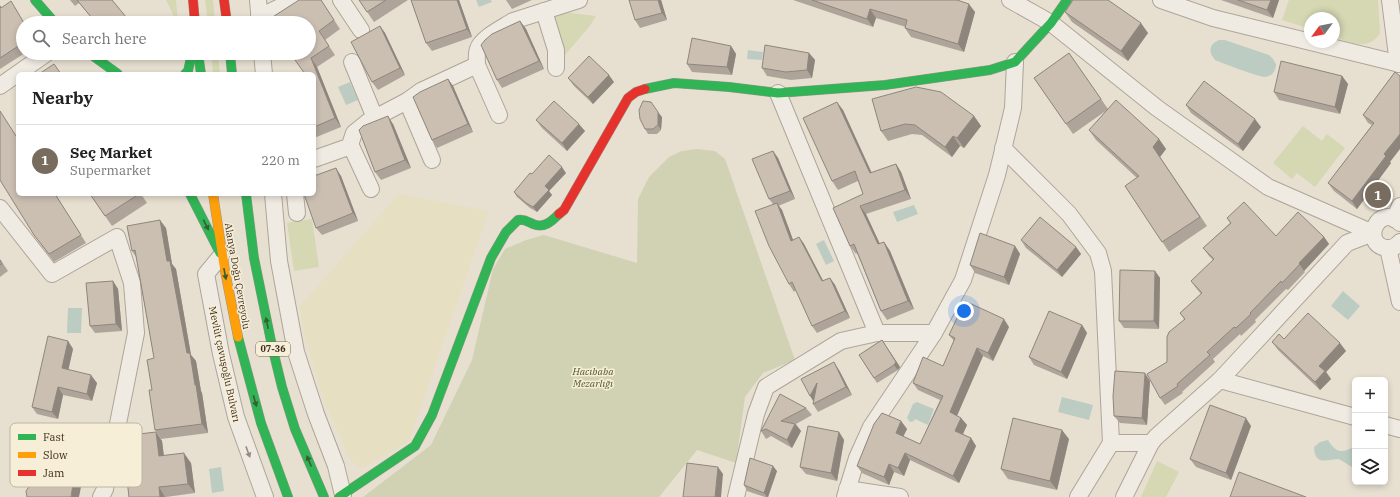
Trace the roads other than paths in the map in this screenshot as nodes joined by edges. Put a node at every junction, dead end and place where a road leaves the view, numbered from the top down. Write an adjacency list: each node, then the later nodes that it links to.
1 (35, 0): 13 (main road)
2 (193, 0): 14 (main road)
3 (224, 0): 15 (main road)
4 (258, 0): 16 (street)
5 (295, 0): 17 (street)
6 (341, 0): 19 (street)
7 (579, 0): 12 (street)
8 (1010, 0): 18 (street)
9 (1067, 0): 18 (main road)
10 (1161, 0): 29 (street)
11 (1390, 0): 29 (street)
12 (544, 11): 30 (street); 31 (street)
13 (49, 16)
14 (194, 16)
15 (226, 16)
16 (260, 16)
17 (267, 16)
18 (1051, 23): 28 (main road); 58 (street)
19 (361, 30)
20 (37, 60): 33 (street)
21 (87, 60): 32 (main road)
22 (98, 60): 34 (main road)
23 (190, 60): 35 (main road)
24 (199, 60): 36 (main road)
25 (231, 60): 37 (main road)
26 (263, 60): 38 (street)
27 (352, 62): 44 (street)
28 (1015, 62): 41 (main road); 46 (street)
29 (1399, 64)
30 (477, 65): 42 (street); 43 (street)
31 (556, 68)
32 (95, 69)
33 (20, 72)
34 (115, 72)
35 (187, 72)
36 (201, 72)
37 (232, 72)
38 (264, 72)
39 (16, 75): 40 (street)
40 (0, 86)
41 (778, 93): 62 (street); 73 (main road)
42 (407, 101): 44 (street); 48 (street)
43 (499, 115)
44 (375, 118): 45 (street)
45 (351, 146): 47 (street); 49 (street)
46 (1003, 148): 63 (street); 69 (street)
47 (316, 158)
48 (432, 160)
49 (371, 188)
50 (191, 196): 60 (main road, one-way to 60)
51 (213, 196): 60 (main road, Alanya Doğu Çevreyolu / 07-36)
52 (246, 196): 77 (main road, Alanya Doğu Çevreyolu / 07-36, one-way to 52)
53 (273, 196): 73 (street)
54 (295, 196): 56 (street)
55 (0, 208): 66 (street)
56 (297, 213)
57 (1398, 216): 58 (street)
58 (1373, 232): 59 (street); 64 (street)
59 (1396, 246): 61 (street)
60 (222, 256): 75 (street, Mevlüt çavuşoğlu Bulvarı, one-way to 75); 76 (main road, Alanya Doğu Çevreyolu / 07-36, one-way to 76)
61 (1400, 302)
62 (877, 333): 63 (street); 78 (street)
63 (934, 333): 72 (street)
64 (1220, 380): 65 (street); 70 (street)
65 (1352, 416)
66 (118, 423)
67 (1388, 426): 68 (street)
68 (1400, 429)
69 (1111, 443): 70 (street); 80 (street)
70 (1151, 443): 81 (street)
71 (105, 487): 74 (street)
72 (846, 493): 79 (street)
73 (341, 496)
74 (101, 497)
75 (265, 497)
76 (288, 497)
77 (324, 497)
78 (736, 497)
79 (900, 497)
80 (1078, 497)
81 (1124, 497)

